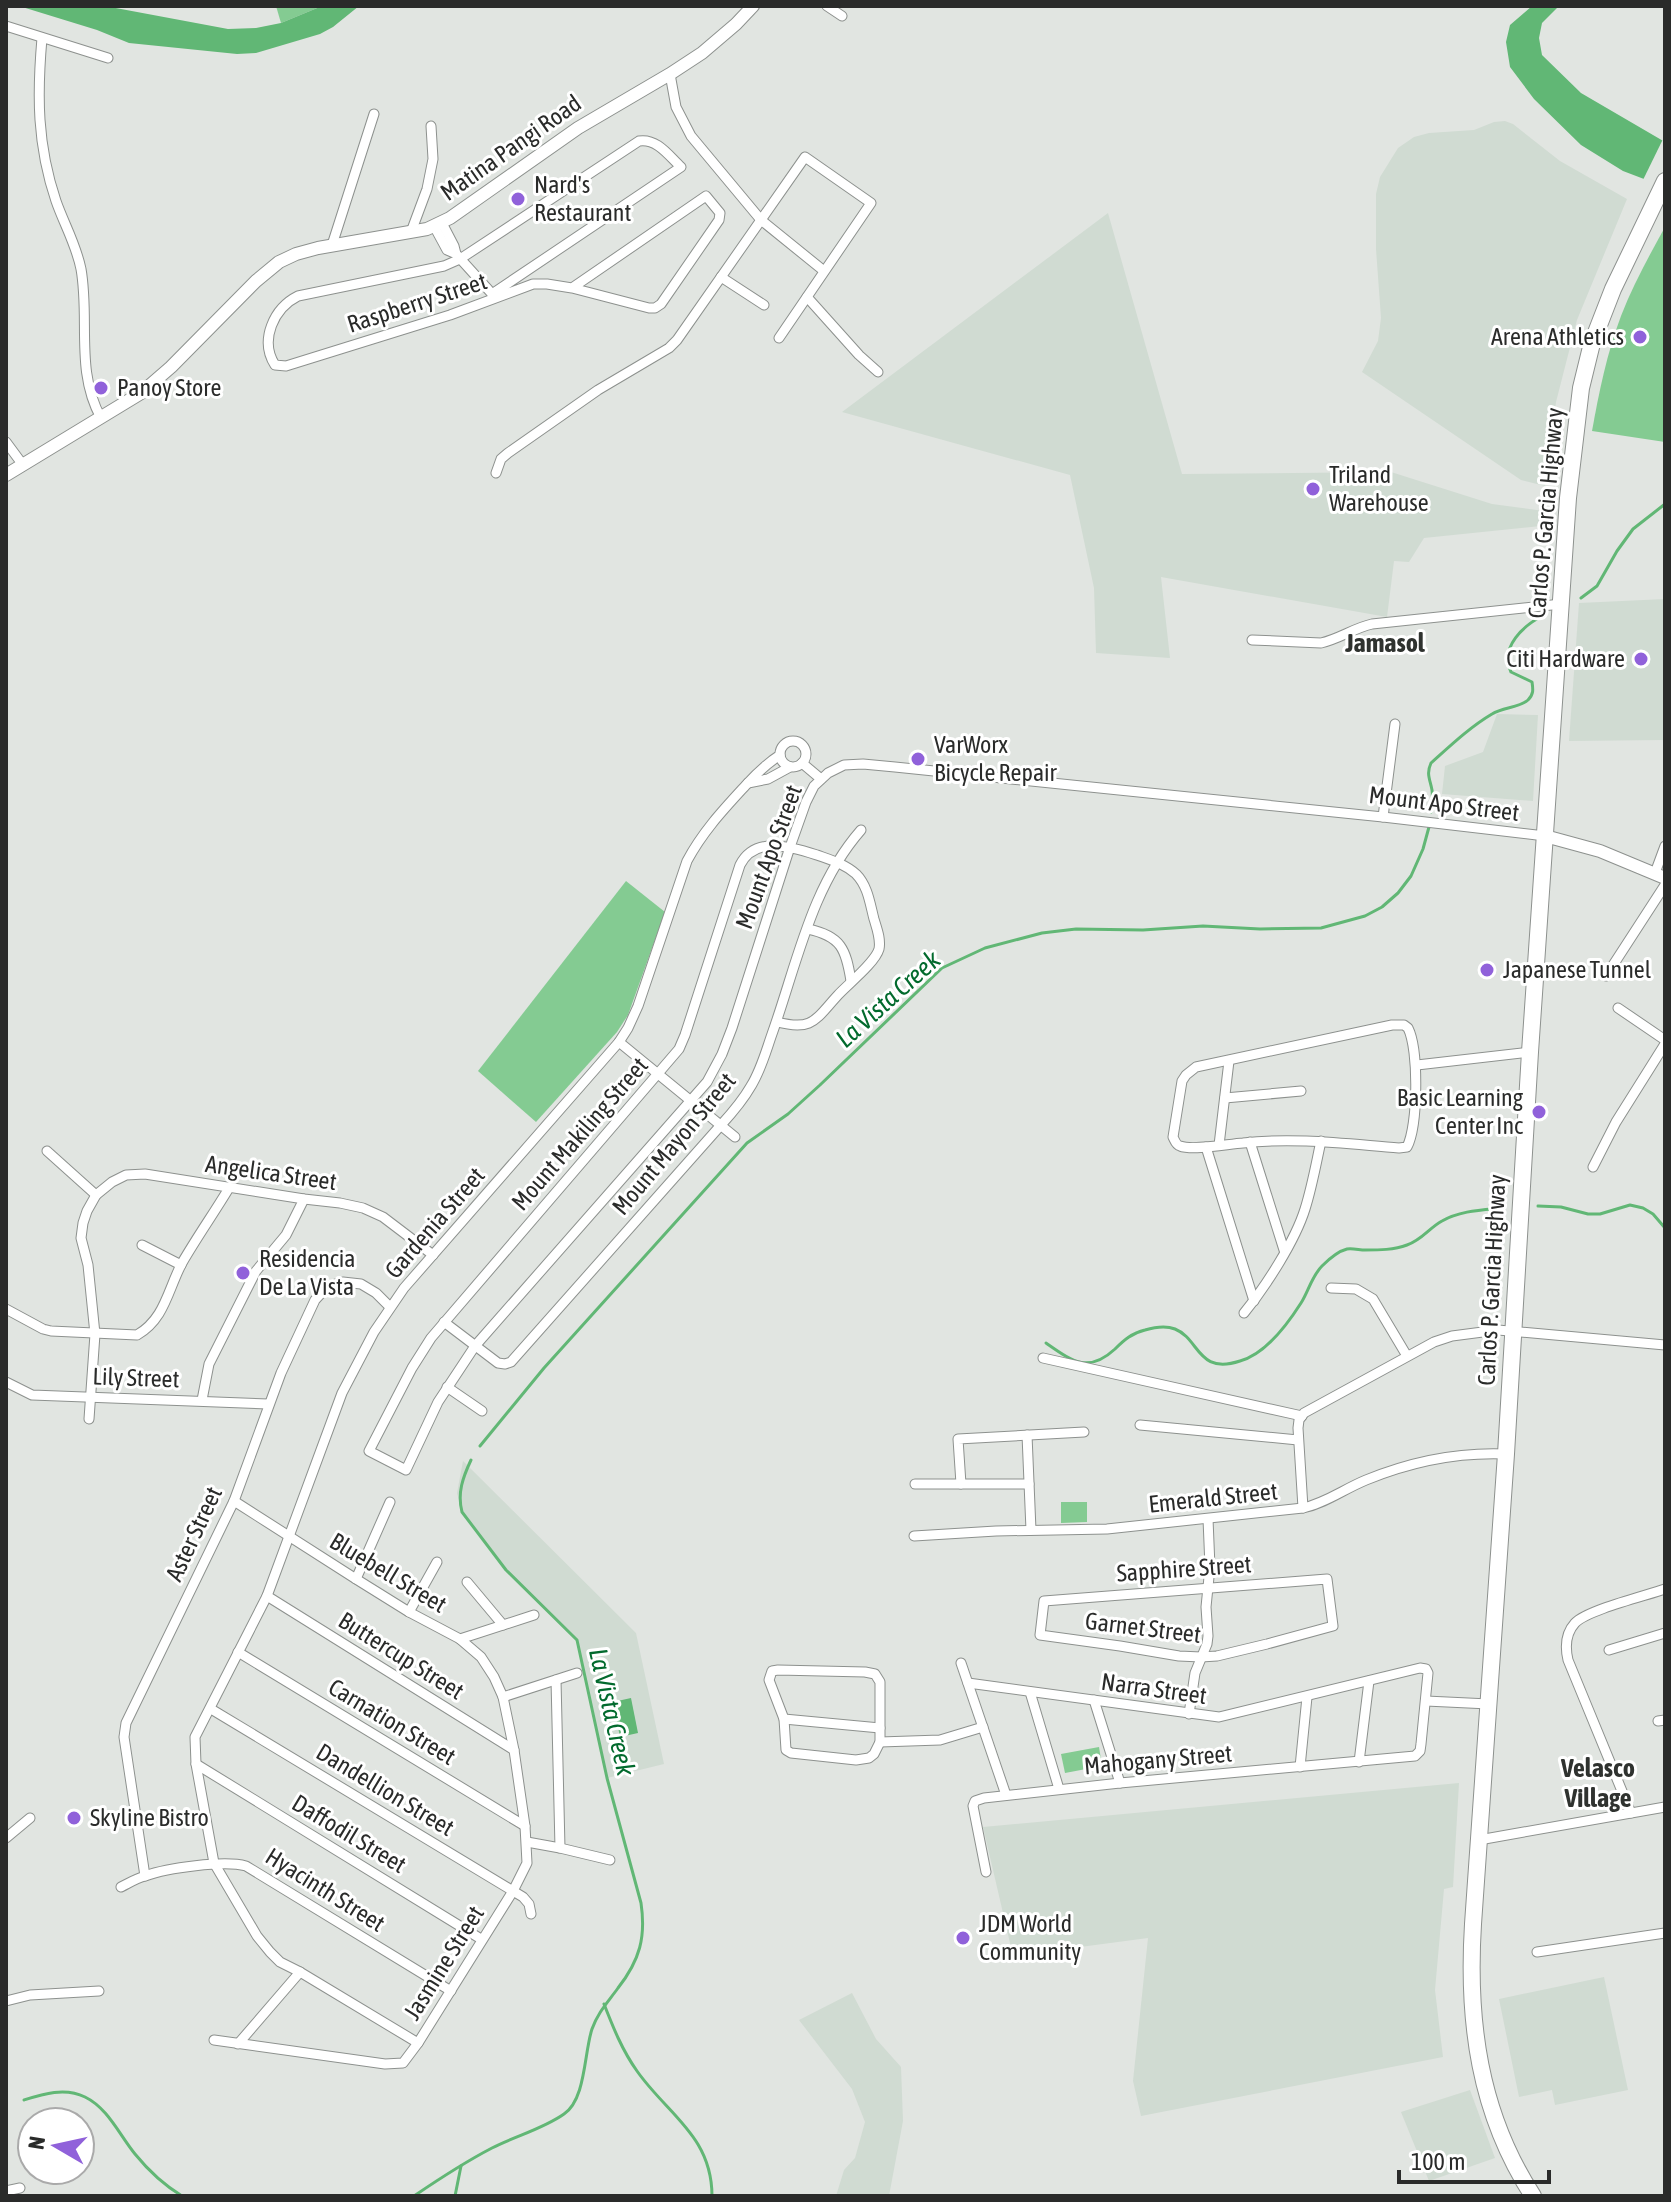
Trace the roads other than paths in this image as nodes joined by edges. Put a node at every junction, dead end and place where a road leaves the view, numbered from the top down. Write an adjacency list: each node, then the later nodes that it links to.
1 (753, 6): 7 (street, Matina Pangi Road)
2 (827, 6): 3 (street)
3 (842, 16)
4 (6, 26): 5 (street)
5 (42, 38): 6 (street); 26 (street)
6 (108, 58)
7 (670, 74): 11 (street); 12 (street, Matina Pangi Road)
8 (374, 114): 14 (street)
9 (431, 126): 13 (street)
10 (1665, 181): 31 (highway, Carlos P. Garcia Highway)
11 (761, 220): 17 (street); 17 (street); 18 (street)
12 (438, 225): 13 (street, Matina Pangi Road); 15 (street)
13 (411, 232): 14 (street, Matina Pangi Road)
14 (332, 245): 26 (street, Matina Pangi Road)
15 (458, 257): 16 (street); 21 (street); 21 (street, Raspberry Street)
16 (527, 271): 19 (street); 21 (street)
17 (824, 271): 22 (street)
18 (721, 277): 23 (street); 29 (street)
19 (533, 284): 20 (street, Raspberry Street); 21 (street, Raspberry Street)
20 (572, 288): 20 (street, Raspberry Street)
21 (494, 297)
22 (807, 297): 24 (street); 25 (street)
23 (764, 305)
24 (779, 338)
25 (878, 372)
26 (101, 418): 28 (street, Matina Pangi Road)
27 (6, 442): 28 (street)
28 (23, 465): 30 (street, Matina Pangi Road)
29 (496, 473)
30 (6, 475)
31 (1561, 604): 32 (street); 41 (highway, Carlos P. Garcia Highway)
32 (1252, 640)
33 (1395, 724): 39 (street)
34 (780, 755): 35 (street); 36 (street); 38 (street, Gardenia Street)
35 (802, 763): 36 (street); 37 (street)
36 (790, 767): 38 (street, Gardenia Street)
37 (821, 779): 39 (street, Mount Apo Street); 43 (street, Mount Apo Street)
38 (748, 783): 52 (street, Gardenia Street)
39 (1383, 817): 41 (street, Mount Apo Street)
40 (861, 830): 44 (street, Mount Mayon Street)
41 (1545, 836): 45 (street); 54 (highway, Carlos P. Garcia Highway)
42 (1665, 846): 45 (street)
43 (790, 847): 44 (street); 57 (street, Mount Makiling Street); 60 (street, Mount Apo Street)
44 (836, 862): 47 (street, Mount Mayon Street); 49 (street)
45 (1660, 876)
46 (1665, 885): 48 (street)
47 (808, 929): 49 (street); 51 (street, Mount Mayon Street)
48 (1606, 976)
49 (851, 981): 51 (street)
50 (1618, 1008): 53 (street)
51 (777, 1022): 61 (street, Mount Mayon Street)
52 (619, 1042): 57 (street); 74 (street, Gardenia Street)
53 (1665, 1042): 68 (street)
54 (1530, 1052): 56 (street); 82 (highway, Carlos P. Garcia Highway)
55 (1229, 1061): 56 (street); 59 (street); 66 (street)
56 (1417, 1065): 63 (street)
57 (659, 1074): 60 (street); 81 (street, Mount Makiling Street)
58 (1301, 1091): 59 (street)
59 (1225, 1098): 65 (street)
60 (691, 1100): 61 (street); 85 (street, Mount Apo Street)
61 (721, 1125): 62 (street); 85 (street, Mount Mayon Street)
62 (735, 1137)
63 (1321, 1141): 64 (street); 73 (street)
64 (1250, 1142): 65 (street); 73 (street)
65 (1219, 1145): 66 (street)
66 (1206, 1147): 77 (street)
67 (47, 1151): 70 (street)
68 (1593, 1167)
69 (229, 1188): 70 (street, Angelica Street); 71 (street, Angelica Street); 75 (street)
70 (96, 1195): 83 (street)
71 (304, 1199): 74 (street, Angelica Street); 91 (street)
72 (142, 1245): 75 (street)
73 (1284, 1250): 77 (street)
74 (433, 1255): 78 (street, Gardenia Street)
75 (181, 1265): 83 (street)
76 (1331, 1288): 86 (street)
77 (1254, 1301): 80 (street)
78 (390, 1307): 92 (street, Aster Street); 110 (street, Gardenia Street)
79 (6, 1309): 83 (street)
80 (1244, 1313)
81 (444, 1322): 85 (street); 101 (street, Mount Makiling Street)
82 (1513, 1330): 84 (street); 86 (street); 100 (highway, Carlos P. Garcia Highway)
83 (95, 1334): 90 (street)
84 (1665, 1345)
85 (475, 1346): 89 (street, Mount Apo Street)
86 (1407, 1356): 94 (street)
87 (1043, 1358): 94 (street)
88 (6, 1382): 90 (street, Lily Street)
89 (447, 1387): 93 (street); 101 (street, Mount Apo Street)
90 (90, 1397): 91 (street, Lily Street); 95 (street)
91 (202, 1400): 92 (street, Lily Street)
92 (268, 1404): 105 (street, Aster Street)
93 (482, 1411)
94 (1302, 1416): 99 (street)
95 (89, 1419)
96 (1140, 1425): 99 (street)
97 (1084, 1432): 98 (street)
98 (1027, 1435): 103 (street); 104 (street)
99 (1298, 1440): 107 (street)
100 (1506, 1454): 107 (street, Emerald Street); 138 (highway, Carlos P. Garcia Highway)
101 (406, 1470)
102 (915, 1484): 103 (street)
103 (961, 1484): 104 (street)
104 (1029, 1484): 109 (street)
105 (234, 1501): 110 (street, Bluebell Street); 163 (street, Aster Street)
106 (390, 1502): 113 (street)
107 (1303, 1508): 108 (street, Emerald Street)
108 (1208, 1519): 109 (street, Emerald Street); 115 (street)
109 (1031, 1530): 111 (street, Emerald Street)
110 (290, 1535): 113 (street, Bluebell Street); 117 (street, Gardenia Street)
111 (914, 1536)
112 (437, 1562): 118 (street)
113 (356, 1579): 118 (street, Bluebell Street)
114 (467, 1582): 120 (street)
115 (1208, 1587): 121 (street, Sapphire Street); 123 (street, Sapphire Street); 127 (street)
116 (1665, 1589): 153 (street)
117 (267, 1596): 126 (street, Gardenia Street); 145 (street, Buttercup Street)
118 (409, 1612): 124 (street, Bluebell Street)
119 (534, 1615): 120 (street)
120 (503, 1625): 124 (street)
121 (1333, 1626): 127 (street, Garnet Street)
122 (1665, 1633): 125 (street)
123 (1040, 1635): 127 (street, Garnet Street)
124 (460, 1639): 134 (street, Bluebell Street)
125 (1609, 1650)
126 (238, 1652): 139 (street, Gardenia Street); 155 (street, Carnation Street)
127 (1201, 1657): 140 (street)
128 (961, 1663): 132 (street)
129 (577, 1673): 130 (street)
130 (556, 1680): 134 (street); 159 (street)
131 (1369, 1681): 135 (street, Narra Street); 137 (street, Narra Street); 146 (street)
132 (968, 1683): 133 (street, Narra Street); 142 (street)
133 (1030, 1692): 136 (street, Narra Street); 150 (street)
134 (503, 1697): 145 (street, Jasmine Street)
135 (1307, 1697): 140 (street, Narra Street); 148 (street)
136 (1094, 1700): 140 (street, Narra Street); 149 (street)
137 (1426, 1701): 138 (street); 146 (street, Mahogany Street)
138 (1489, 1704): 157 (highway, Carlos P. Garcia Highway)
139 (211, 1709): 147 (street, Gardenia Street); 165 (street, Dandellion Street)
140 (1189, 1714)
141 (784, 1719): 143 (street); 143 (street); 144 (street)
142 (983, 1727): 144 (street); 151 (street)
143 (880, 1728): 144 (street)
144 (880, 1742)
145 (514, 1750): 155 (street, Jasmine Street)
146 (1359, 1762): 148 (street, Mahogany Street)
147 (196, 1764): 161 (street, Gardenia Street); 168 (street, Daffodil Street)
148 (1300, 1767): 149 (street, Mahogany Street)
149 (1120, 1783): 150 (street, Mahogany Street)
150 (1059, 1789): 151 (street, Mahogany Street)
151 (1006, 1795): 162 (street, Mahogany Street)
152 (1665, 1807): 153 (street)
153 (1631, 1813): 157 (street)
154 (30, 1818): 156 (street)
155 (525, 1826): 158 (street, Jasmine Street)
156 (6, 1838)
157 (1479, 1840): 179 (highway, Carlos P. Garcia Highway)
158 (527, 1842): 159 (street); 165 (street, Jasmine Street)
159 (560, 1848): 160 (street)
160 (610, 1860)
161 (214, 1863): 163 (street, Hyacinth Street); 170 (street); 172 (street, Hyacinth Street)
162 (986, 1872)
163 (145, 1876): 164 (street, Hyacinth Street)
164 (121, 1887)
165 (513, 1891): 166 (street, Dandellion Street); 168 (street, Jasmine Street)
166 (531, 1914)
167 (1665, 1933): 169 (street)
168 (481, 1939): 172 (street, Jasmine Street)
169 (1537, 1952)
170 (300, 1972): 175 (street); 176 (street)
171 (99, 1991): 173 (street)
172 (451, 1991): 175 (street, Jasmine Street)
173 (6, 2001)
174 (214, 2040): 176 (street, Jasmine Street)
175 (418, 2043): 176 (street, Jasmine Street)
176 (238, 2044)
177 (20, 2188): 178 (street)
178 (6, 2191)
179 (1533, 2196)

